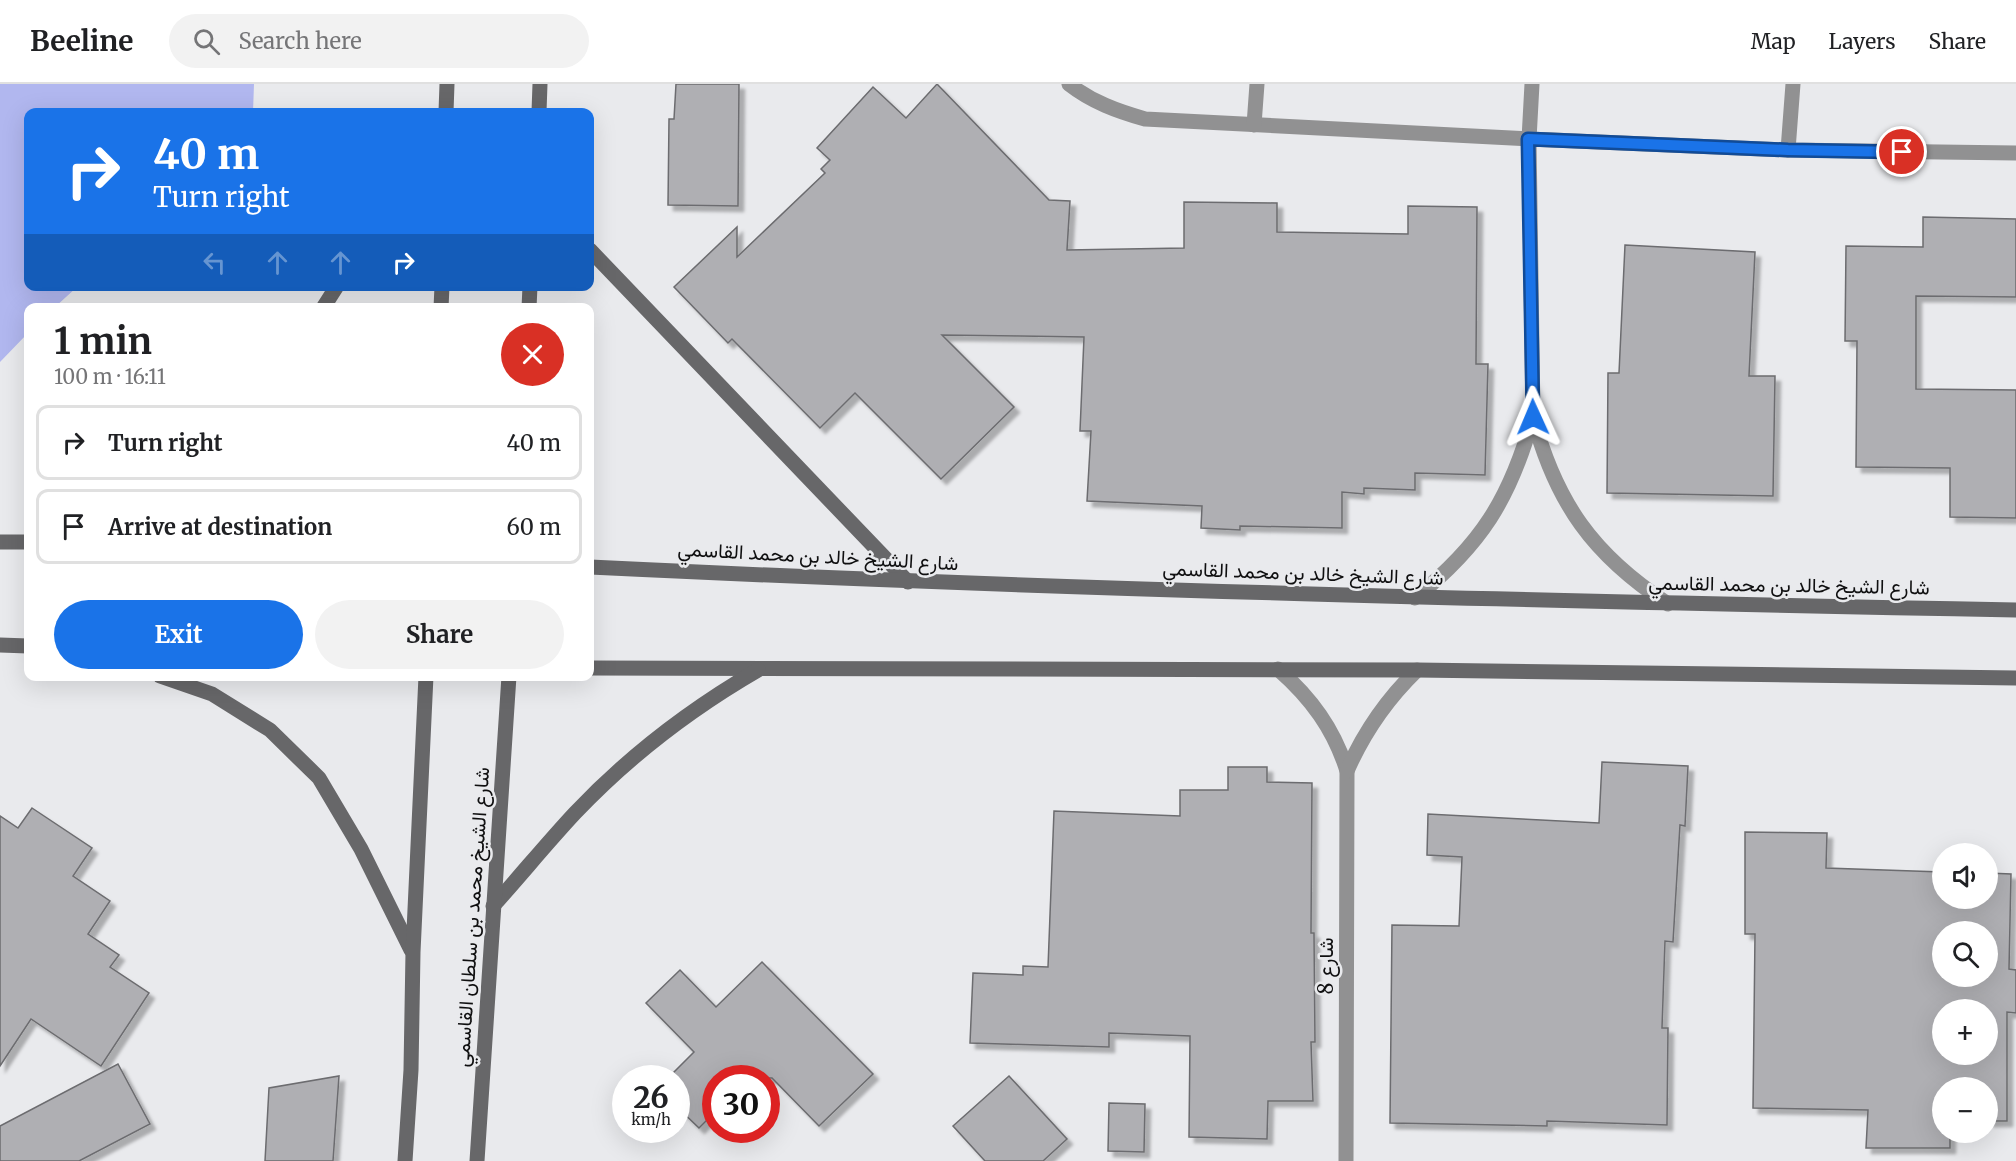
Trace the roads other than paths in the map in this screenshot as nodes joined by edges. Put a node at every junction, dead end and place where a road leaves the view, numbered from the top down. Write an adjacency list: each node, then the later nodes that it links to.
1 (540, 84): 9 (main road)
2 (1069, 84): 10 (street)
3 (1257, 84): 10 (street)
4 (1532, 84): 11 (street)
5 (1792, 84): 12 (street)
6 (446, 88): 7 (main road); 8 (main road)
7 (437, 108)
8 (446, 108)
9 (539, 108)
10 (1254, 125): 11 (street)
11 (1528, 139): 12 (street); 15 (street)
12 (1788, 150): 13 (street)
13 (2016, 153)
14 (594, 254): 19 (main road)
15 (1533, 417): 20 (street); 21 (street)
16 (24, 541): 17 (main road)
17 (0, 543)
18 (594, 567): 19 (main road, شارع الشيخ خالد بن محمد القاسمي)
19 (908, 582): 20 (main road, شارع الشيخ خالد بن محمد القاسمي)
20 (1415, 598): 21 (main road, شارع الشيخ خالد بن محمد القاسمي)
21 (1668, 604): 22 (main road, شارع الشيخ خالد بن محمد القاسمي)
22 (2016, 610)
23 (0, 645): 24 (main road)
24 (24, 646)
25 (594, 668): 26 (main road)
26 (760, 669): 27 (main road); 34 (main road)
27 (1278, 669): 28 (main road); 33 (street, شارع 8)
28 (1417, 670): 29 (main road); 33 (street, شارع 8)
29 (2016, 678)
30 (175, 681): 35 (main road)
31 (426, 681): 35 (main road)
32 (509, 681): 34 (main road, شارع الشيخ محمد بن سلطان القاسمي)
33 (1347, 771): 38 (street, شارع 8)
34 (493, 906): 37 (main road, شارع الشيخ محمد بن سلطان القاسمي)
35 (413, 952): 36 (main road)
36 (405, 1161)
37 (477, 1161)
38 (1346, 1161)

